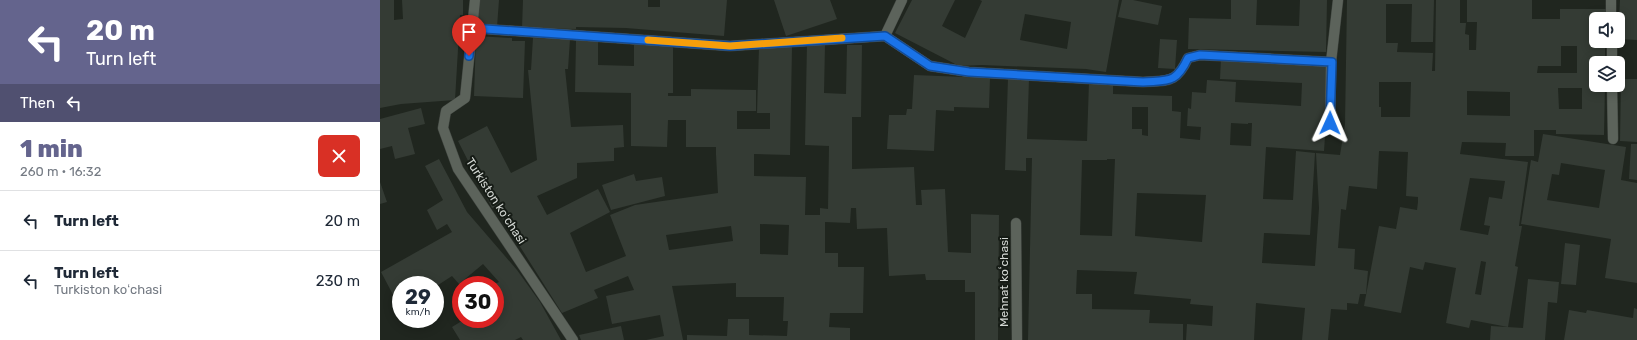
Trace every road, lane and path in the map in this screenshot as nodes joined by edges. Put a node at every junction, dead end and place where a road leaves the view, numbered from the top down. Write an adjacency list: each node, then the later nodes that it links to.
1 (475, 0): 6 (street, Turkiston koʻchasi)
2 (902, 0): 7 (street)
3 (1338, 0): 8 (street)
4 (1611, 0): 5 (street)
5 (1611, 12)
6 (472, 28): 7 (street); 13 (street, Turkiston koʻchasi)
7 (885, 36): 8 (street)
8 (1332, 62): 10 (street)
9 (1612, 92): 11 (street)
10 (1330, 123)
11 (1613, 139)
12 (1016, 223): 14 (street, Mehnat koʻchasi)
13 (572, 340)
14 (1017, 340)

